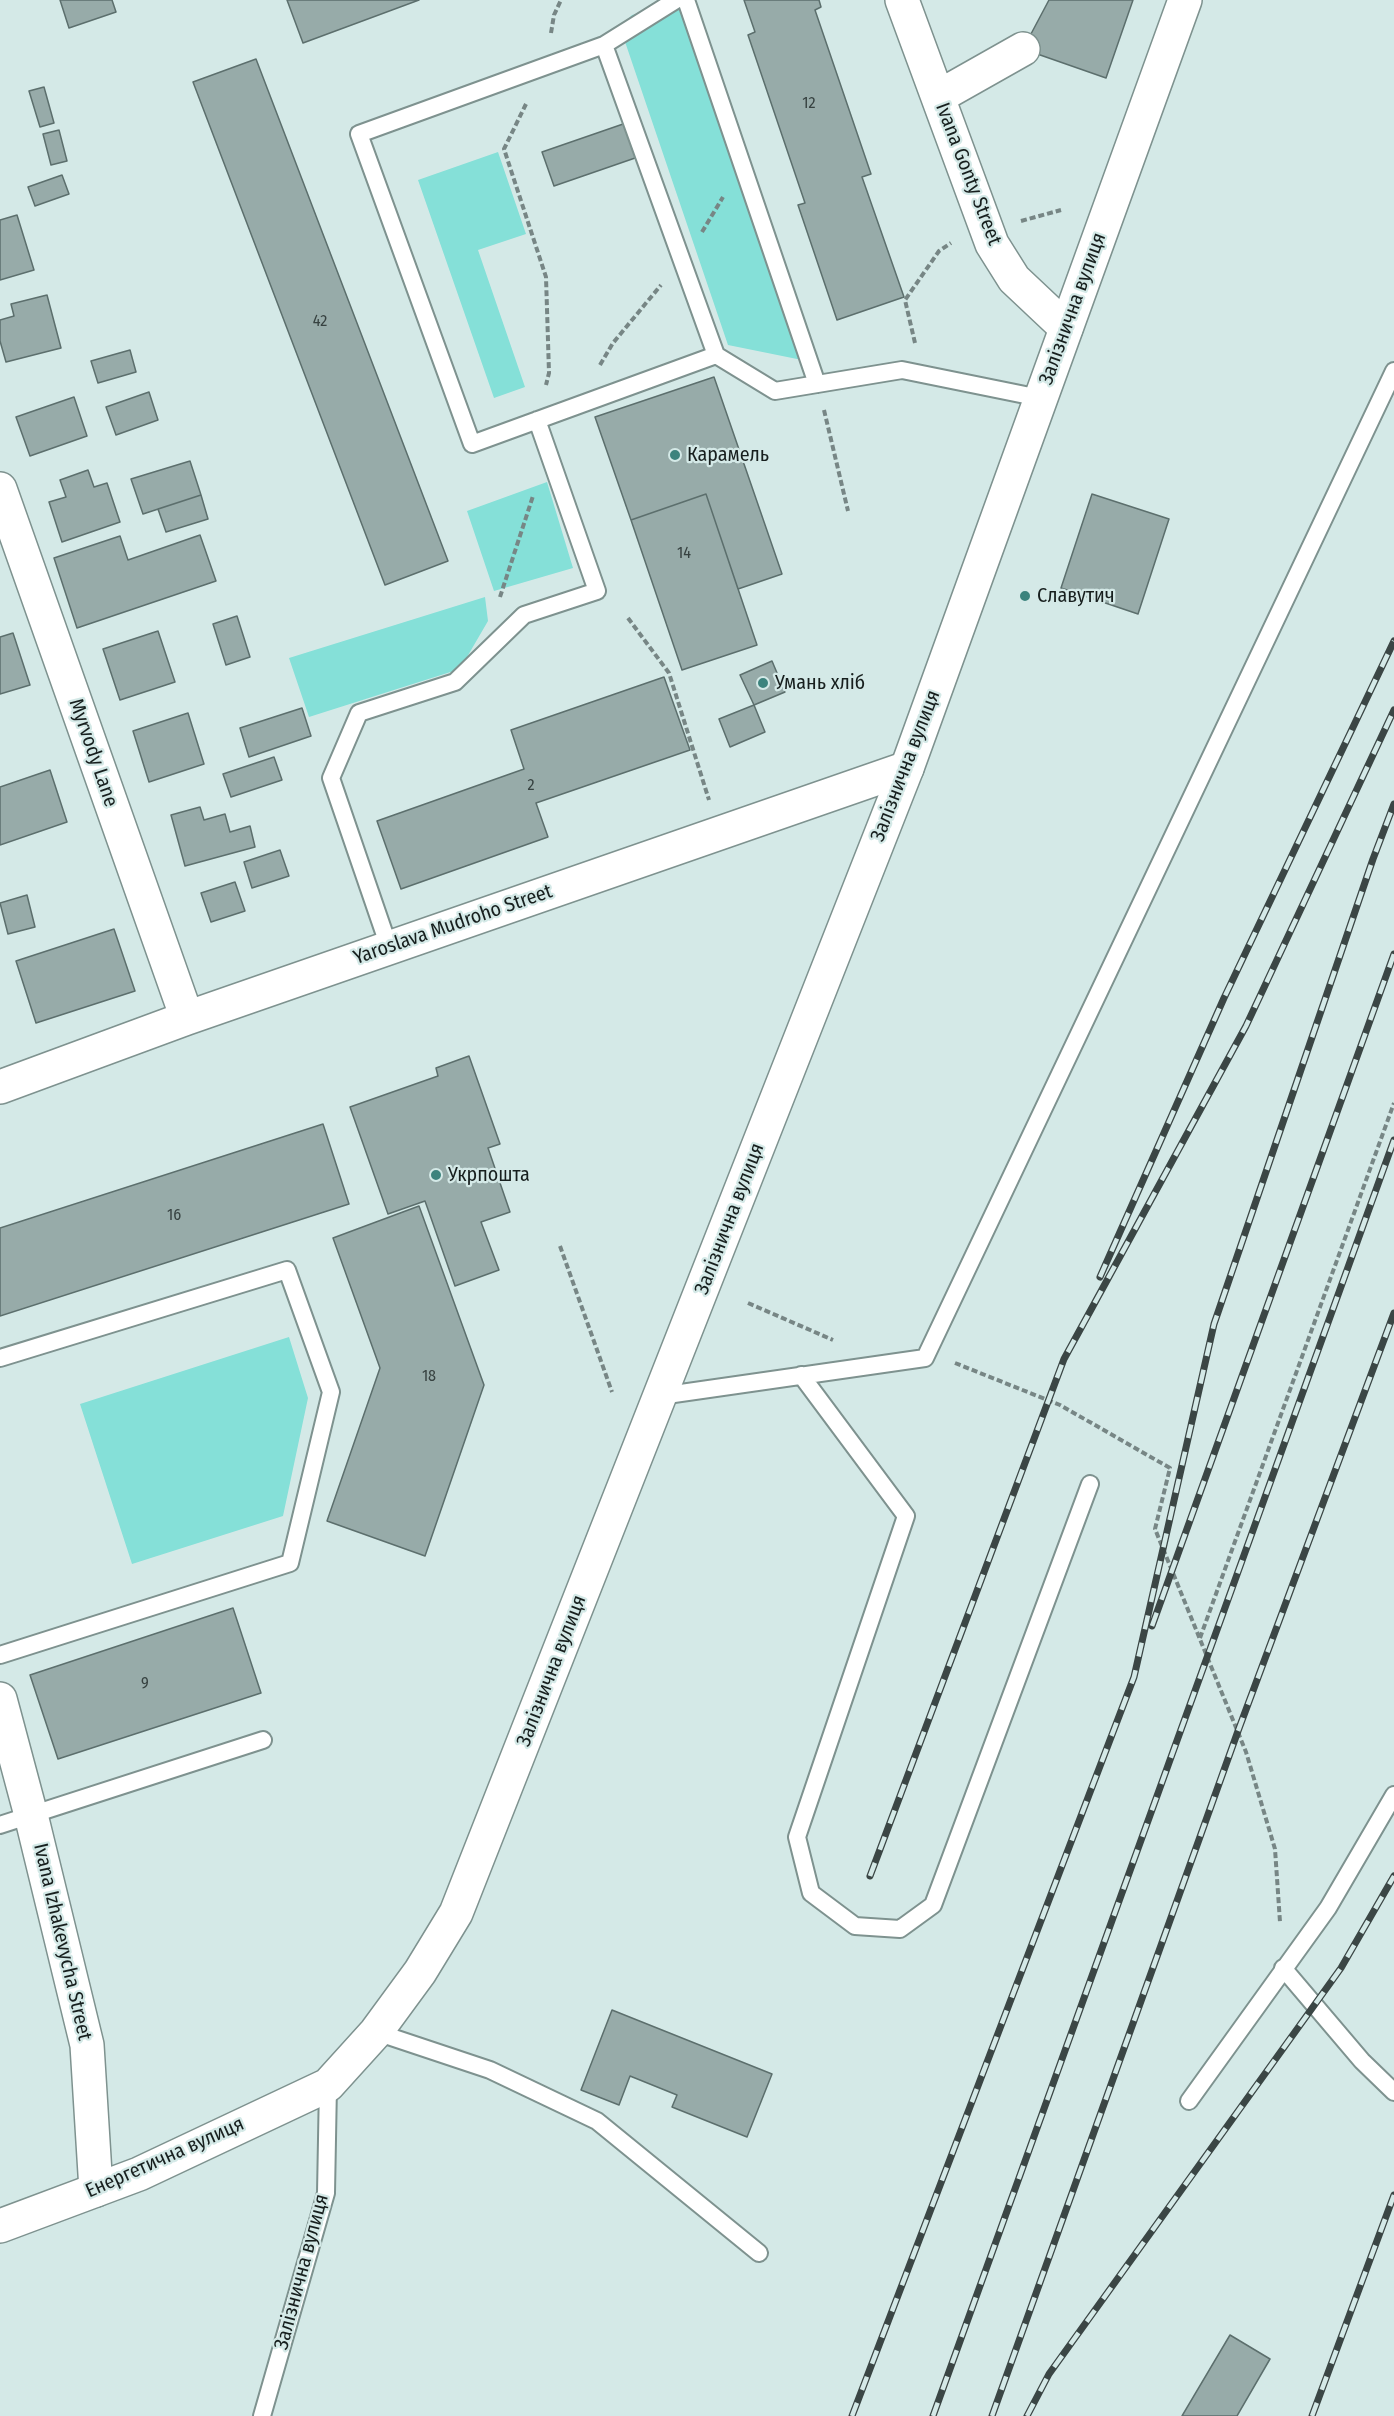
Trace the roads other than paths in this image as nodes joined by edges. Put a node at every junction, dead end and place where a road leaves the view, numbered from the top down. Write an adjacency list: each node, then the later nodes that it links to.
1 (676, 0): 5 (lane)
2 (686, 0): 11 (lane)
3 (902, 0): 7 (main road, Ivana Gonty Street)
4 (1185, 0): 8 (main road, Залізнична вулиця)
5 (604, 45): 9 (lane); 13 (lane)
6 (1023, 49): 7 (main road)
7 (938, 97): 8 (main road, Ivana Gonty Street)
8 (1066, 328): 12 (main road, Залізнична вулиця)
9 (716, 356): 11 (lane); 13 (lane)
10 (1394, 371): 20 (lane)
11 (817, 384): 12 (lane)
12 (1040, 398): 15 (main road, Залізнична вулиця)
13 (537, 420): 16 (lane)
14 (0, 489): 17 (main road, Myrvody Lane)
15 (908, 768): 16 (main road, Yaroslava Mudroho Street); 21 (main road, Залізнична вулиця)
16 (389, 947): 17 (main road, Yaroslava Mudroho Street)
17 (187, 1018): 18 (main road, Yaroslava Mudroho Street)
18 (0, 1087)
19 (0, 1358): 23 (lane)
20 (801, 1375): 21 (lane); 22 (lane)
21 (660, 1395): 30 (main road, Залізнична вулиця)
22 (1090, 1484)
23 (0, 1655)
24 (0, 1699): 27 (main road, Ivana Izhakevycha Street)
25 (263, 1740): 27 (lane)
26 (1394, 1795): 29 (lane)
27 (31, 1815): 28 (lane); 34 (main road, Ivana Izhakevycha Street)
28 (0, 1825)
29 (1283, 1968): 32 (lane); 33 (lane)
30 (376, 2032): 31 (main road, Залізнична вулиця); 36 (lane)
31 (328, 2085): 34 (main road, Енергетична вулиця); 37 (lane, Залізнична вулиця)
32 (1394, 2092)
33 (1189, 2101)
34 (96, 2190): 35 (main road, Енергетична вулиця)
35 (0, 2226)
36 (759, 2253)
37 (262, 2416)

